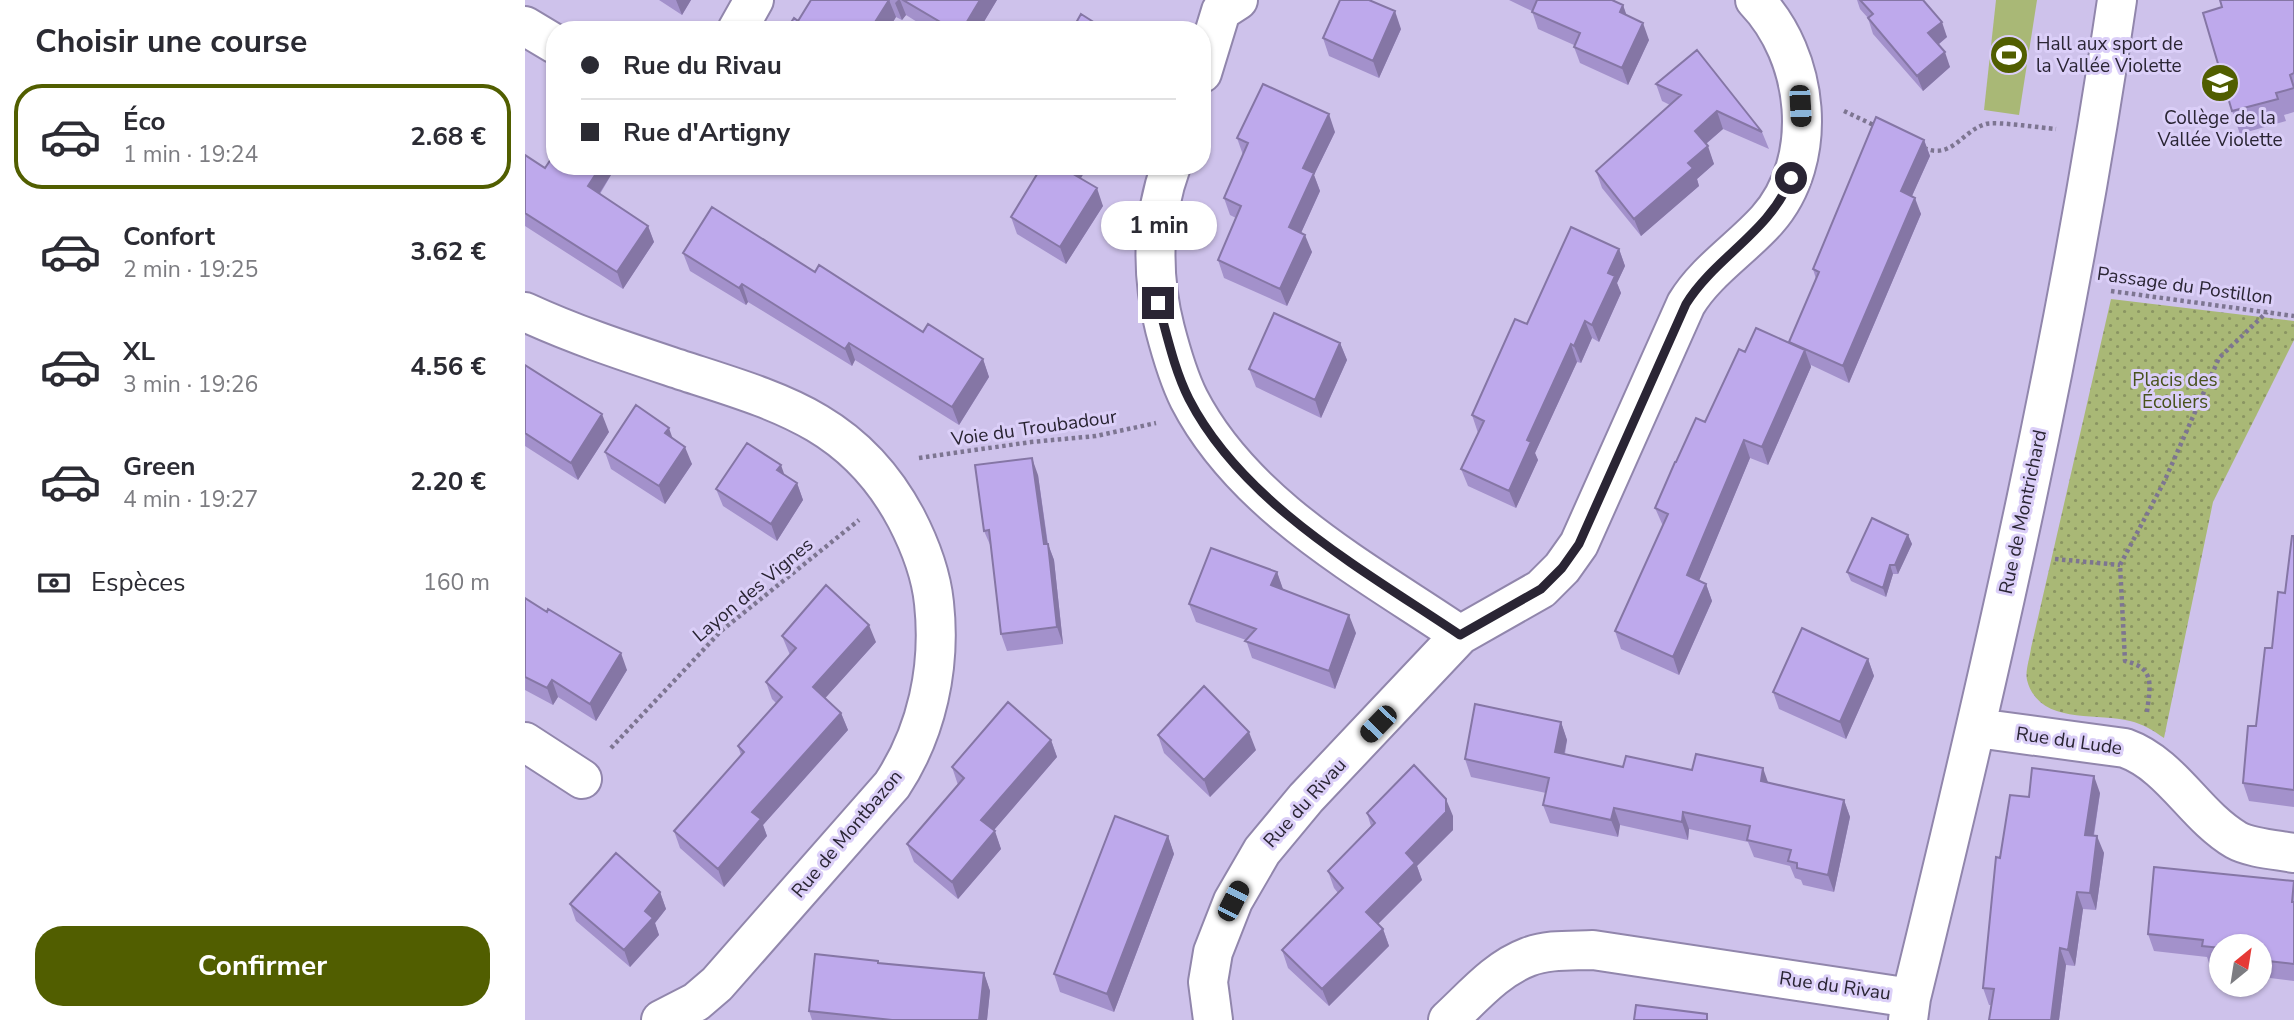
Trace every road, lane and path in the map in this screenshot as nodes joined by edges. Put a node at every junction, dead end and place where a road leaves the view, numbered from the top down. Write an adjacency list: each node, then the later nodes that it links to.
1 (754, 0): 5 (street)
2 (1755, 0): 9 (street, Rue du Rivau)
3 (2117, 0): 11 (street, Rue de Montrichard)
4 (1219, 4): 7 (street)
5 (742, 21)
6 (525, 26): 8 (street)
7 (1211, 36)
8 (546, 39)
9 (1800, 89): 10 (path); 22 (street, Rue du Rivau)
10 (1881, 128)
11 (2098, 133): 12 (path); 14 (street, Rue de Montrichard)
12 (1918, 145)
13 (1168, 175): 18 (street)
14 (2071, 283): 16 (path, Passage du Postillon); 20 (street, Rue de Montrichard)
15 (525, 312): 19 (street, Rue de Montbazon)
16 (2267, 312): 17 (path, Passage du Postillon); 21 (path)
17 (2294, 316)
18 (1189, 398): 19 (path, Voie du Troubadour); 22 (street)
19 (888, 487): 26 (path, Layon des Vignes); 29 (street, Rue de Montbazon)
20 (2016, 551): 21 (path); 23 (street, Rue de Montrichard)
21 (2120, 565): 25 (path)
22 (1460, 635): 30 (street, Rue du Rivau)
23 (1977, 729): 25 (street, Rue du Lude); 28 (street, Rue de Montrichard)
24 (525, 742): 26 (street)
25 (2141, 754): 27 (street, Rue du Lude)
26 (582, 779)
27 (2294, 853)
28 (1910, 1009): 31 (street, Rue du Rivau)
29 (675, 1018)
30 (1213, 1020)
31 (1448, 1020)

